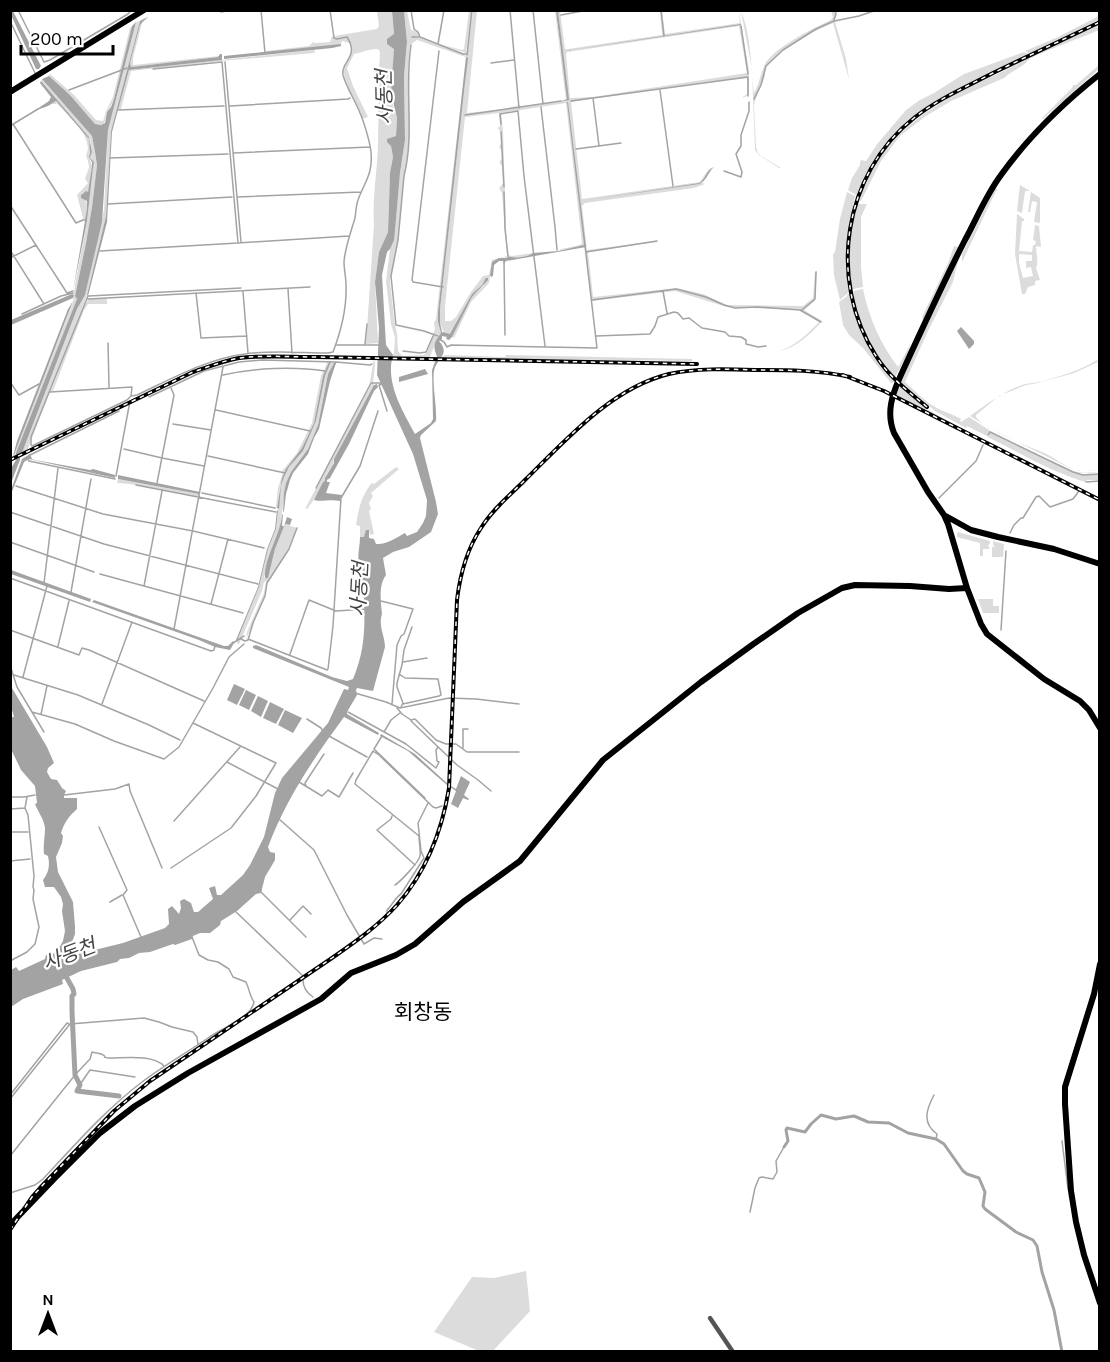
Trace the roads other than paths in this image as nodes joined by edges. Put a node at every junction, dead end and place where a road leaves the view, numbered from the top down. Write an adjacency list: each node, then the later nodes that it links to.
1 (144, 10): 3 (main road)
2 (1100, 74): 4 (main road)
3 (10, 92)
4 (944, 515): 5 (main road); 6 (main road)
5 (1100, 564)
6 (967, 588): 7 (main road); 9 (main road)
7 (1100, 728)
8 (1100, 964): 10 (main road)
9 (10, 1225)
10 (1100, 1303)
11 (710, 1318): 12 (street)
12 (733, 1352)

